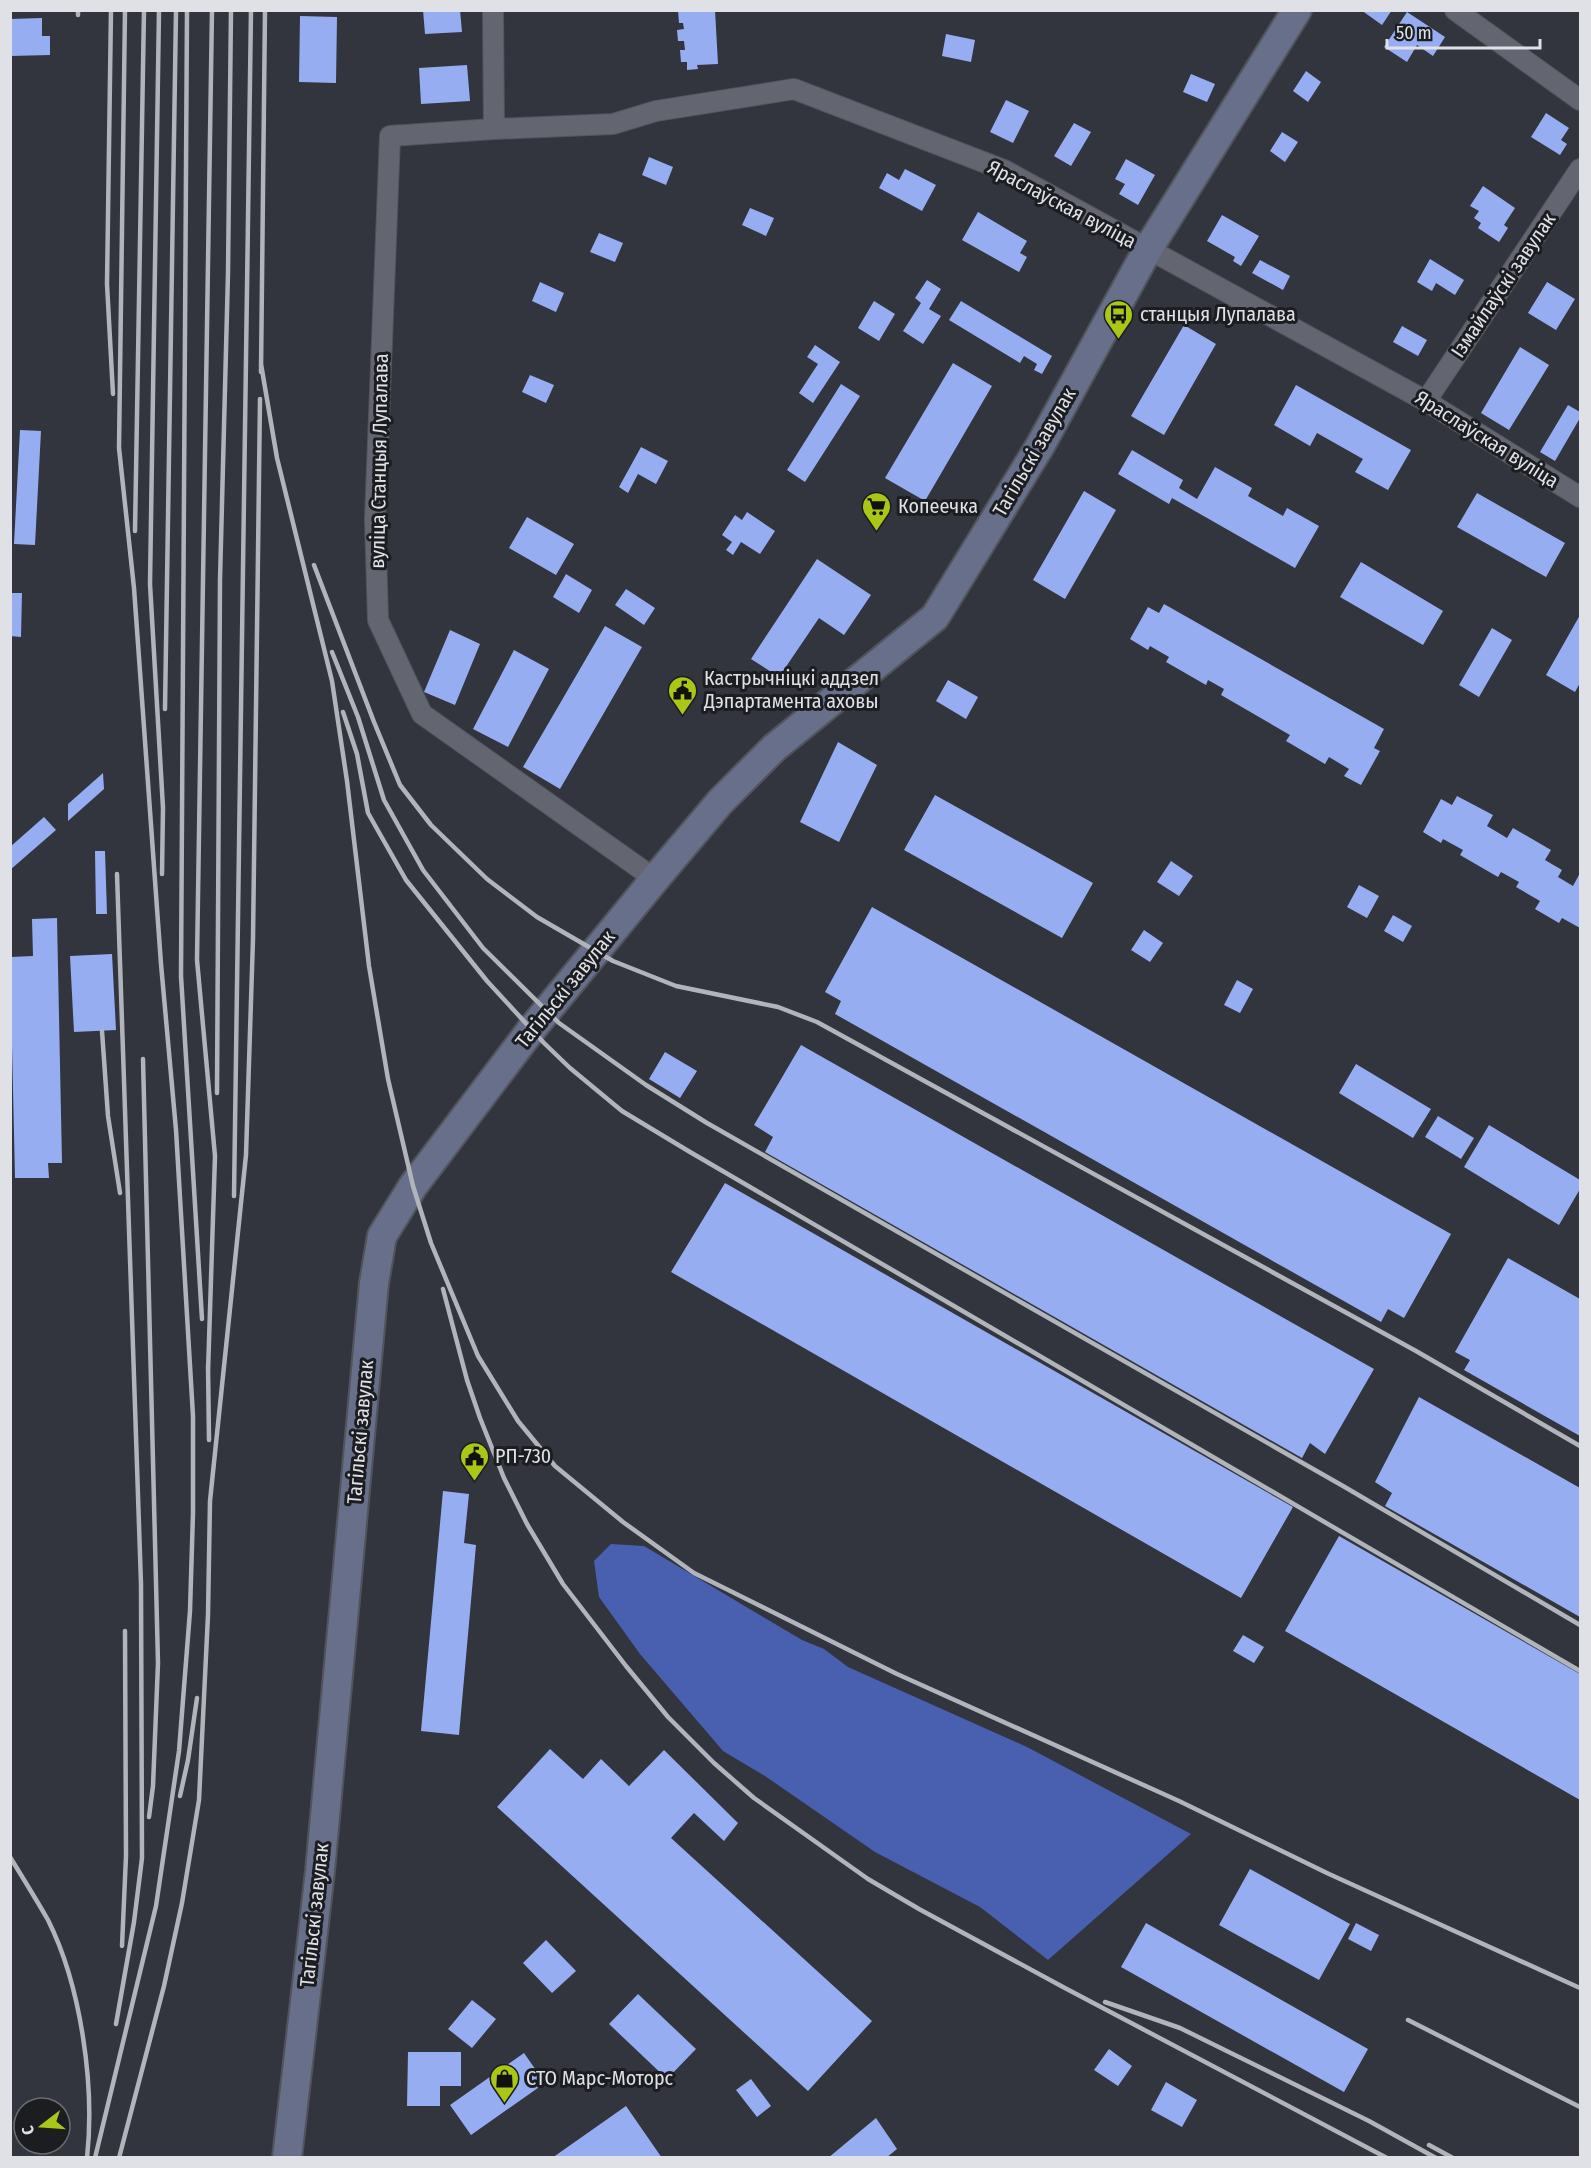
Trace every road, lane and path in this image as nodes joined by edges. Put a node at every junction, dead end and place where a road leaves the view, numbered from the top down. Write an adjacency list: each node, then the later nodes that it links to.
1 (493, 10): 5 (street)
2 (1297, 10): 7 (main road, Тагільскі завулак)
3 (1455, 10): 4 (street)
4 (1581, 100)
5 (494, 129): 7 (street, Яраслаўская вуліца); 10 (street, вуліца Станцыя Лупалава)
6 (1581, 169): 8 (street, Ізмайлаўскі завулак)
7 (1148, 249): 8 (street, Яраслаўская вуліца); 10 (main road, Тагільскі завулак)
8 (1426, 401): 9 (street, Яраслаўская вуліца)
9 (1581, 497)
10 (655, 879): 11 (main road, Тагільскі завулак)
11 (287, 2157)

